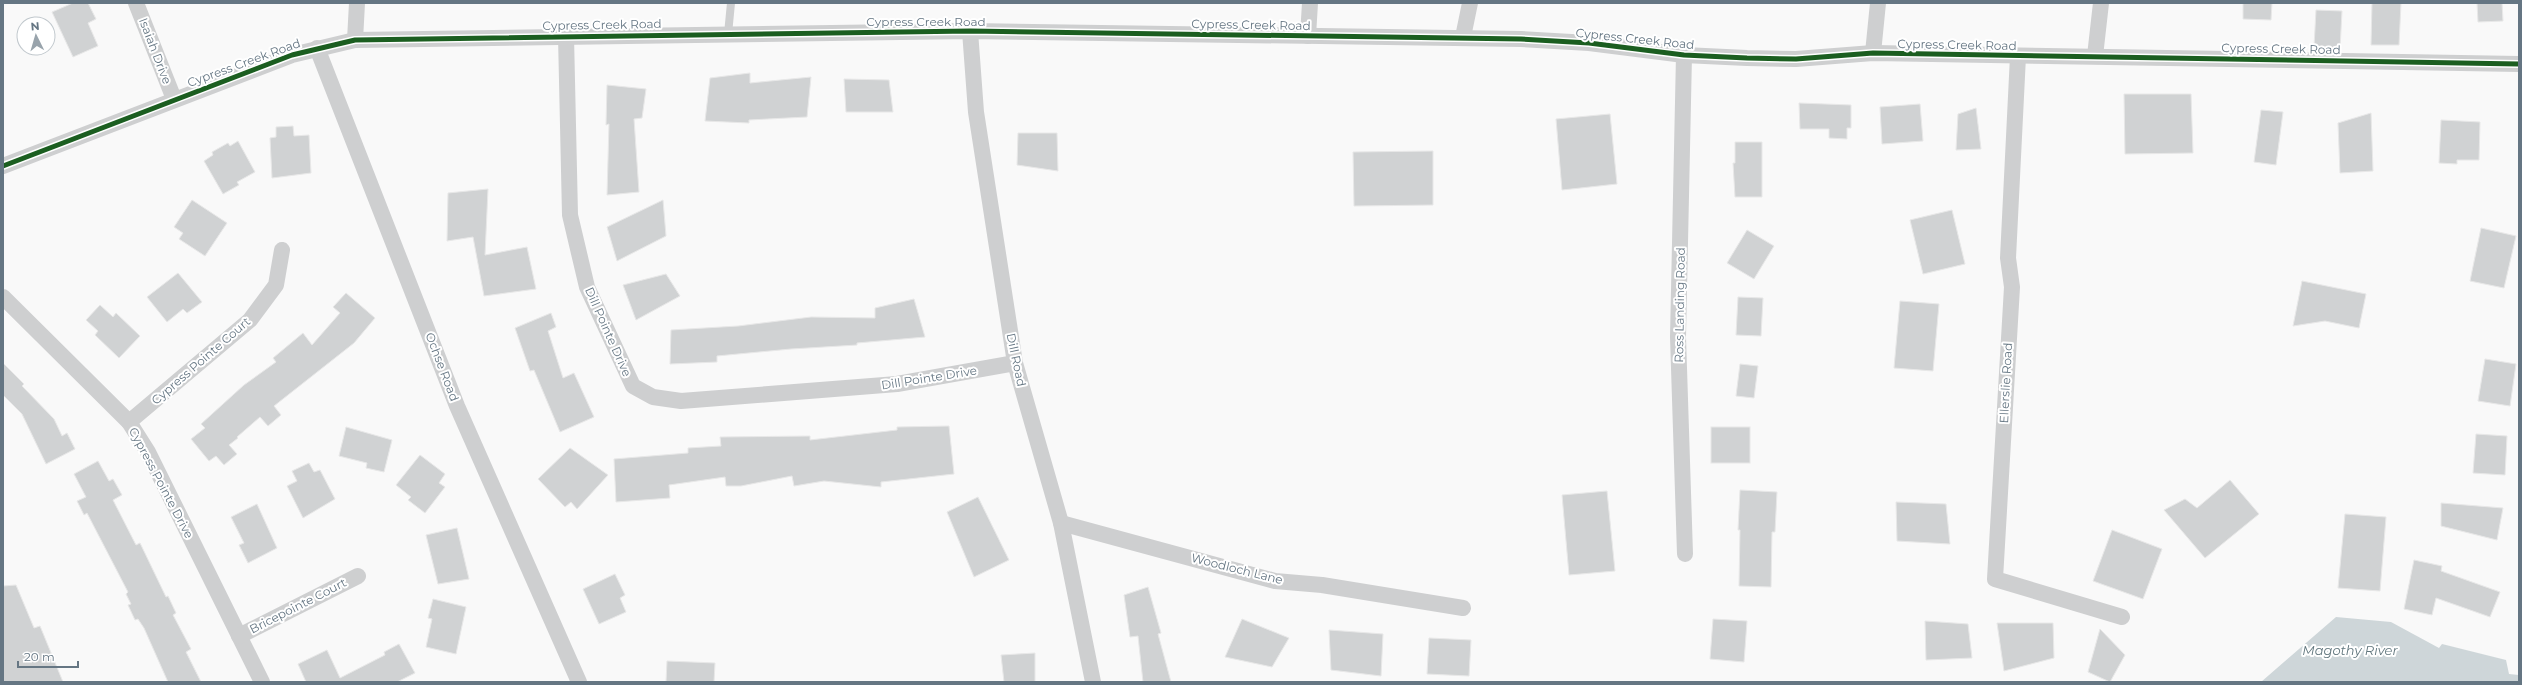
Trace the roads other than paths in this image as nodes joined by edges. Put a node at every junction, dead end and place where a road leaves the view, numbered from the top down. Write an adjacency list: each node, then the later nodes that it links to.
1 (136, 3): 20 (street, Isaiah Drive)
2 (357, 3): 13 (street)
3 (730, 3): 9 (lane)
4 (1310, 3): 11 (street)
5 (1470, 3): 12 (street)
6 (1878, 3): 15 (street)
7 (2101, 3): 18 (street)
8 (970, 32): 9 (street, Cypress Creek Road); 11 (street, Cypress Creek Road); 24 (street, Dill Road)
9 (728, 34): 10 (street, Cypress Creek Road)
10 (566, 36): 13 (street, Cypress Creek Road); 24 (street, Dill Pointe Drive)
11 (1308, 36): 12 (street, Cypress Creek Road)
12 (1463, 37): 16 (street, Cypress Creek Road)
13 (355, 40): 14 (street, Cypress Creek Road)
14 (317, 48): 20 (street, Cypress Creek Road); 33 (street, Ochse Road)
15 (1873, 53): 16 (street, Cypress Creek Road); 17 (street, Cypress Creek Road)
16 (1684, 55): 27 (street, Ross Landing Road)
17 (2018, 56): 18 (street, Cypress Creek Road); 30 (street, Ellerslie Road)
18 (2095, 56): 19 (street, Cypress Creek Road)
19 (2519, 64)
20 (174, 100): 21 (street, Cypress Creek Road)
21 (3, 166)
22 (282, 250): 25 (street, Cypress Pointe Court)
23 (3, 297): 25 (street, Cypress Pointe Drive)
24 (1015, 363): 26 (street, Dill Road)
25 (129, 422): 31 (street, Cypress Pointe Drive)
26 (1060, 523): 29 (street, Woodloch Lane); 34 (street, Dill Road)
27 (1685, 554)
28 (358, 576): 31 (street, Bricepointe Court)
29 (1463, 608)
30 (2122, 617)
31 (239, 636): 32 (street, Cypress Pointe Drive)
32 (262, 682)
33 (579, 682)
34 (1093, 682)

